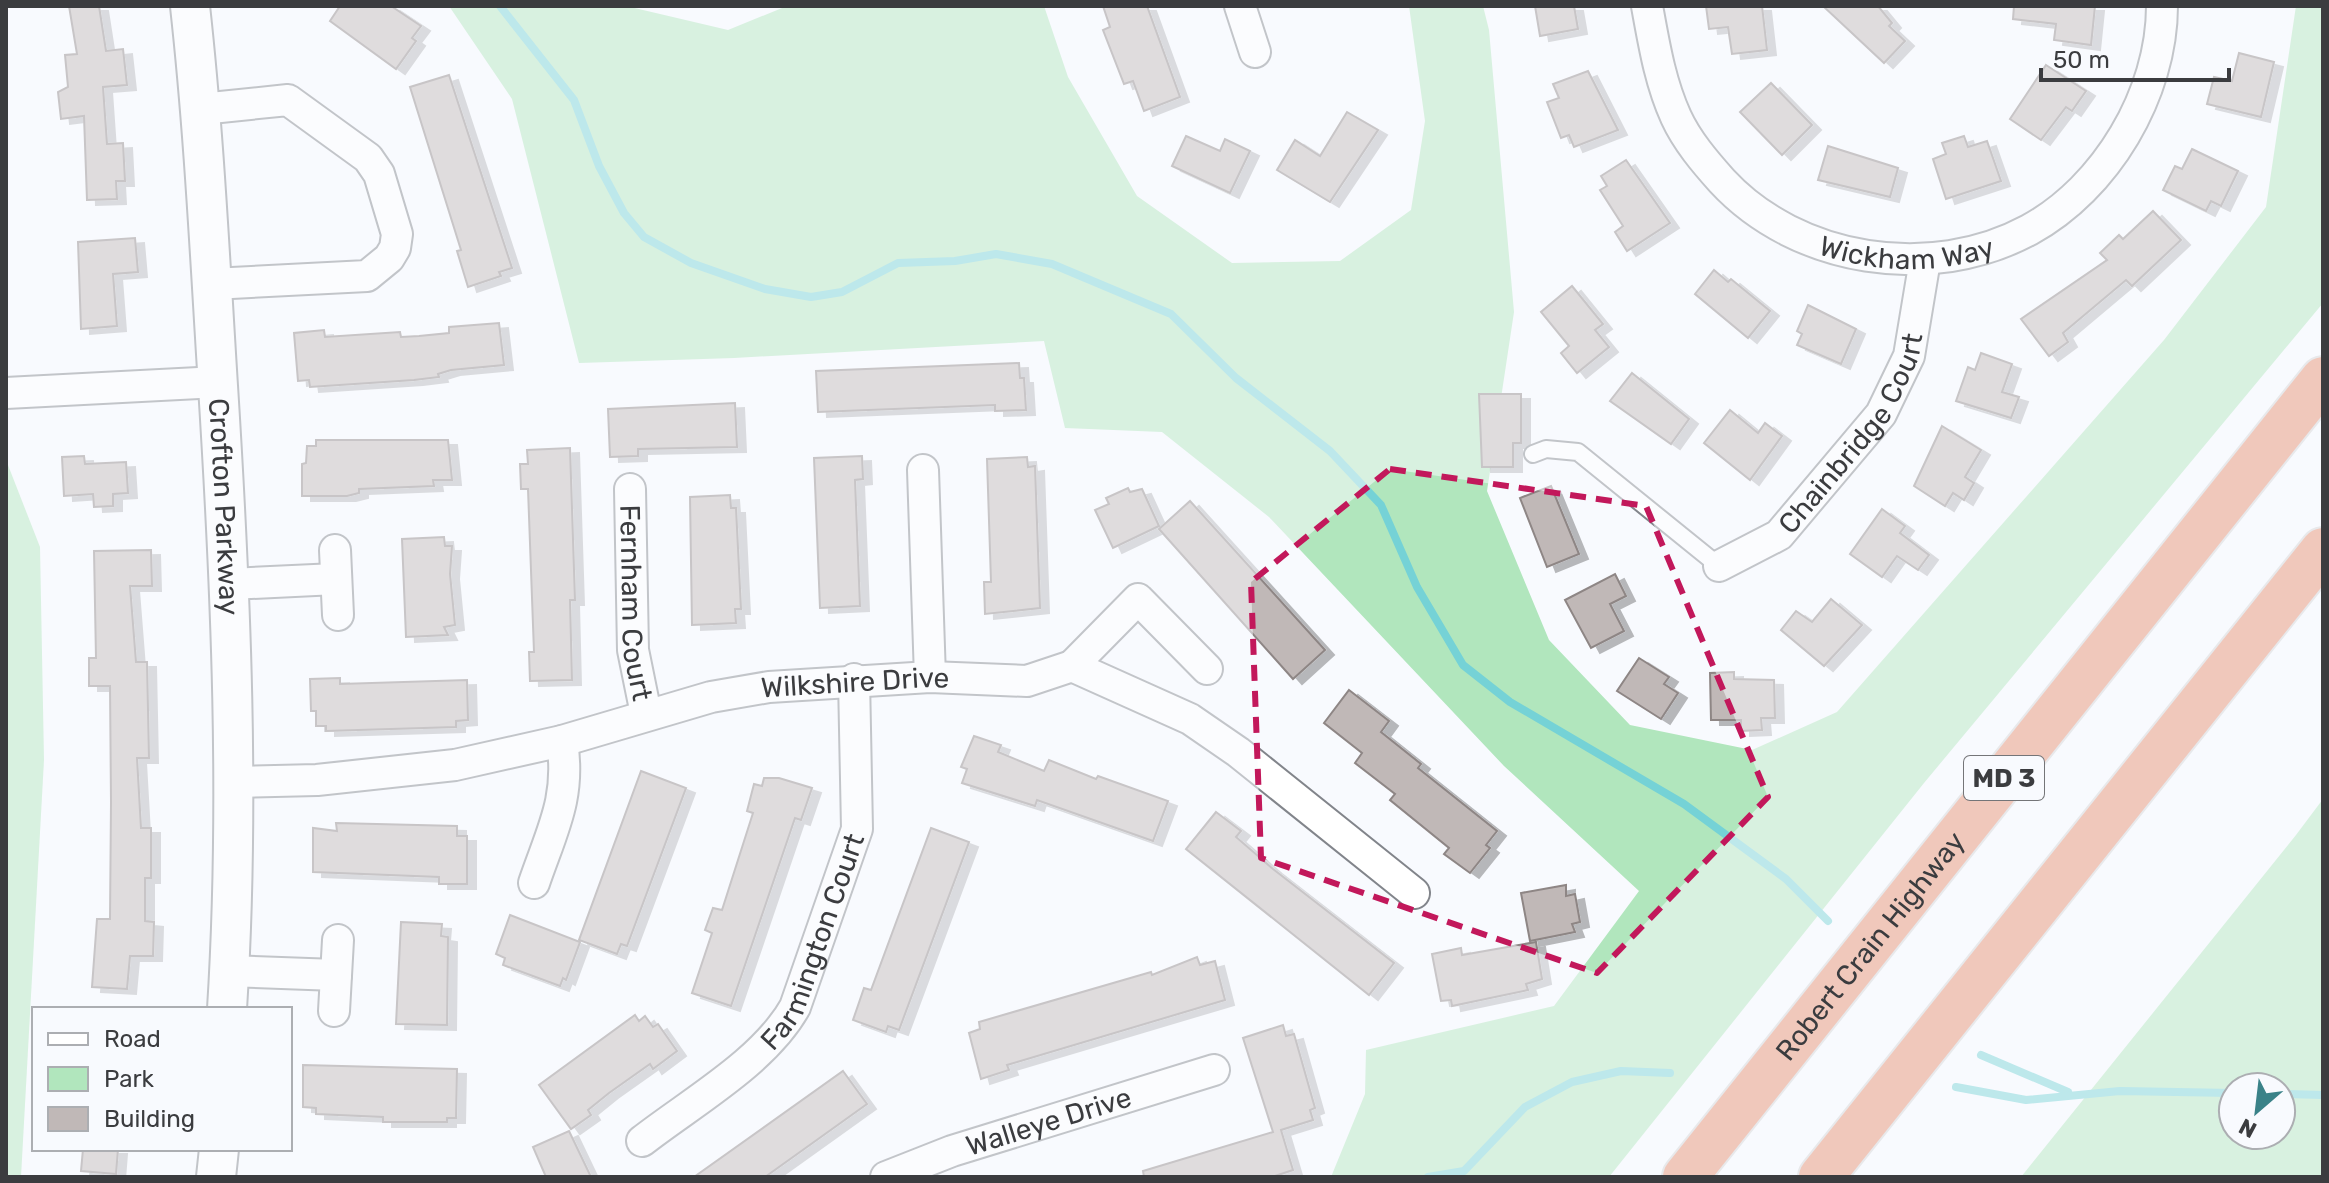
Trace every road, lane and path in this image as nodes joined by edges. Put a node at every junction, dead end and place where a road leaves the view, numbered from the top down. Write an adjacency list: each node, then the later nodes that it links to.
1 (190, 6): 6 (street, Crofton Parkway)
2 (1240, 6): 5 (street)
3 (1647, 6): 7 (street, Wickham Way)
4 (2162, 6): 7 (street, Wickham Way)
5 (1255, 52)
6 (201, 109): 8 (street, Crofton Parkway); 8 (street)
7 (1925, 260): 16 (street, Chainbridge Court)
8 (212, 284): 10 (street, Crofton Parkway)
9 (2323, 379): 38 (highway, Robert Crain Highway / MD 3)
10 (218, 382): 11 (street); 17 (street, Crofton Parkway)
11 (6, 393)
12 (1533, 454): 16 (lane)
13 (923, 470): 21 (street)
14 (630, 489): 23 (street, Fernham Court)
15 (2323, 550): 39 (highway)
16 (1719, 566)
17 (230, 584): 18 (street); 25 (street, Crofton Parkway)
18 (338, 615)
19 (1072, 666): 20 (street); 21 (street, Wilkshire Drive); 27 (street)
20 (1207, 669)
21 (930, 677): 22 (street, Wilkshire Drive)
22 (854, 679): 23 (street, Wilkshire Drive); 34 (street, Farmington Court)
23 (646, 714): 24 (street, Wilkshire Drive)
24 (562, 741): 25 (street, Wilkshire Drive); 26 (street)
25 (232, 782): 29 (street, Crofton Parkway)
26 (534, 883)
27 (1414, 893)
28 (338, 940): 30 (street)
29 (229, 971): 30 (street); 31 (street, Crofton Parkway)
30 (336, 975): 32 (street)
31 (227, 1007)
32 (334, 1011)
33 (1214, 1070): 37 (street, Walleye Drive)
34 (642, 1141)
35 (219, 1151): 36 (street)
36 (216, 1177)
37 (886, 1177)
38 (1685, 1177)
39 (1821, 1177)

